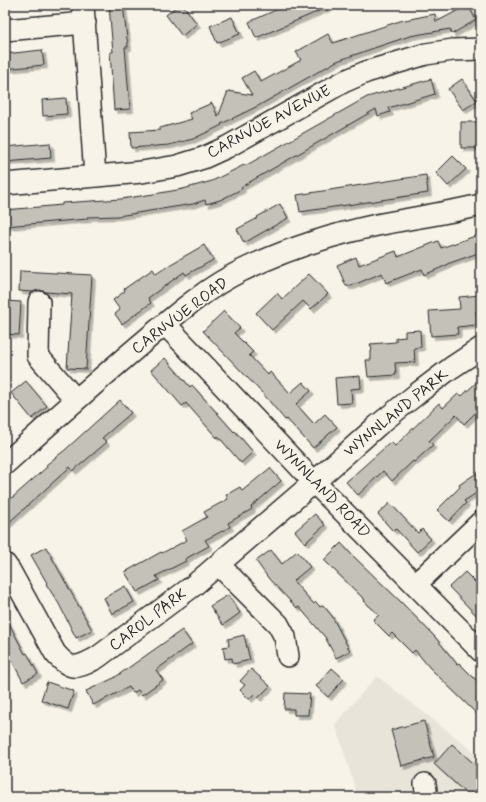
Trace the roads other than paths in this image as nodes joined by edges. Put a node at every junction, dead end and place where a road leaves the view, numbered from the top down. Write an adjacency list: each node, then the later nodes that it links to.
1 (84, 14): 2 (street); 4 (street)
2 (5, 30)
3 (481, 49): 4 (street, CARNVUE AVENUE)
4 (95, 176): 5 (street, CARNVUE AVENUE)
5 (5, 184)
6 (481, 205): 8 (street, CARNVUE ROAD)
7 (39, 302): 10 (street)
8 (165, 324): 10 (street, CARNVUE ROAD); 12 (street, WYNNLAND ROAD)
9 (481, 348): 12 (street, WYNNLAND PARK)
10 (76, 400): 11 (street, CARNVUE ROAD)
11 (5, 464)
12 (314, 482): 15 (street, CAROL PARK); 16 (street, WYNNLAND ROAD)
13 (481, 522): 16 (street)
14 (5, 564): 15 (street, CAROL PARK)
15 (219, 565): 18 (street)
16 (416, 584): 17 (street, WYNNLAND ROAD)
17 (481, 651)
18 (288, 656)

